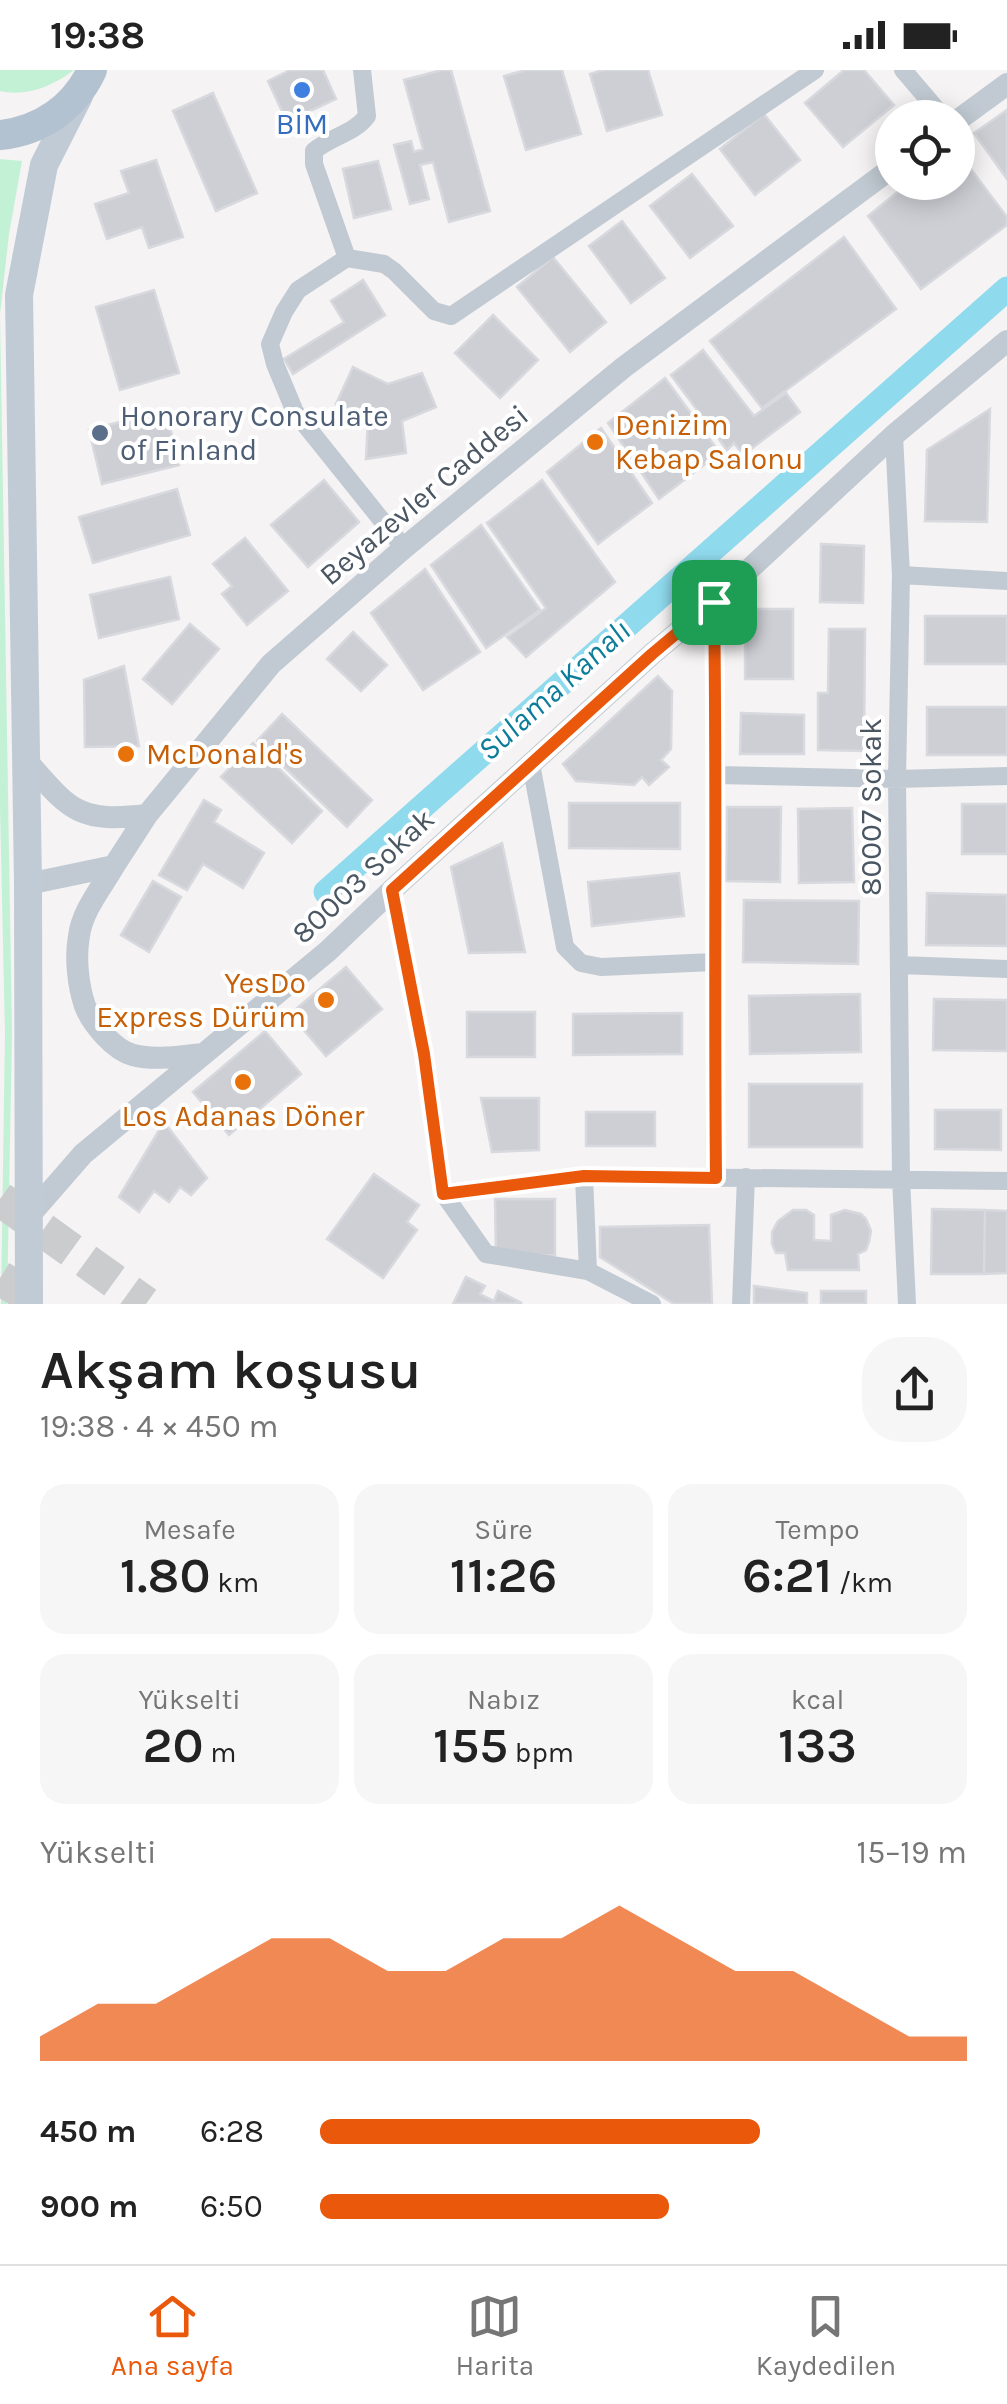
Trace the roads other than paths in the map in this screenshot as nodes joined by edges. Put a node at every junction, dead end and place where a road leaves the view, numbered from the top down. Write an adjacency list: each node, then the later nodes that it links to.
1 (110, 70): 5 (main road)
2 (362, 70): 11 (street)
3 (815, 70): 11 (street)
4 (904, 70): 7 (street)
5 (88, 79): 9 (main road); 18 (main road)
6 (1007, 84): 8 (street)
7 (929, 100)
8 (975, 108)
9 (0, 135)
10 (875, 181): 14 (street, Beyazevler Caddesi)
11 (348, 258): 14 (street)
12 (1007, 341): 13 (street, 80003 Sokak)
13 (894, 435): 15 (street, 80007 Sokak); 17 (street, 80003 Sokak)
14 (404, 548): 23 (street, Beyazevler Caddesi)
15 (901, 575): 16 (street); 22 (street, 80007 Sokak)
16 (1007, 581)
17 (714, 602): 19 (street, 80003 Sokak); 20 (street)
18 (26, 760): 23 (street); 25 (main road)
19 (530, 764): 26 (street, 80003 Sokak); 27 (street)
20 (716, 776): 22 (street); 27 (street)
21 (1007, 776): 22 (street)
22 (897, 779): 28 (street, 80007 Sokak)
23 (147, 814): 24 (street, Beyazevler Caddesi)
24 (114, 866): 25 (street); 30 (street, Beyazevler Caddesi)
25 (28, 884): 37 (main road)
26 (392, 890): 30 (street, 80003 Sokak); 36 (street)
27 (714, 962): 33 (street)
28 (900, 966): 29 (street); 34 (street, 80007 Sokak)
29 (1007, 969)
30 (203, 1054): 37 (street, 80003 Sokak)
31 (584, 1176): 33 (street); 36 (street); 38 (street)
32 (746, 1177): 33 (street); 34 (street); 41 (street)
33 (716, 1178)
34 (901, 1178): 35 (street); 42 (street, 80007 Sokak)
35 (1007, 1181)
36 (443, 1194): 38 (street)
37 (30, 1216): 39 (main road)
38 (588, 1271): 40 (street)
39 (28, 1304)
40 (652, 1304)
41 (741, 1304)
42 (906, 1304)

